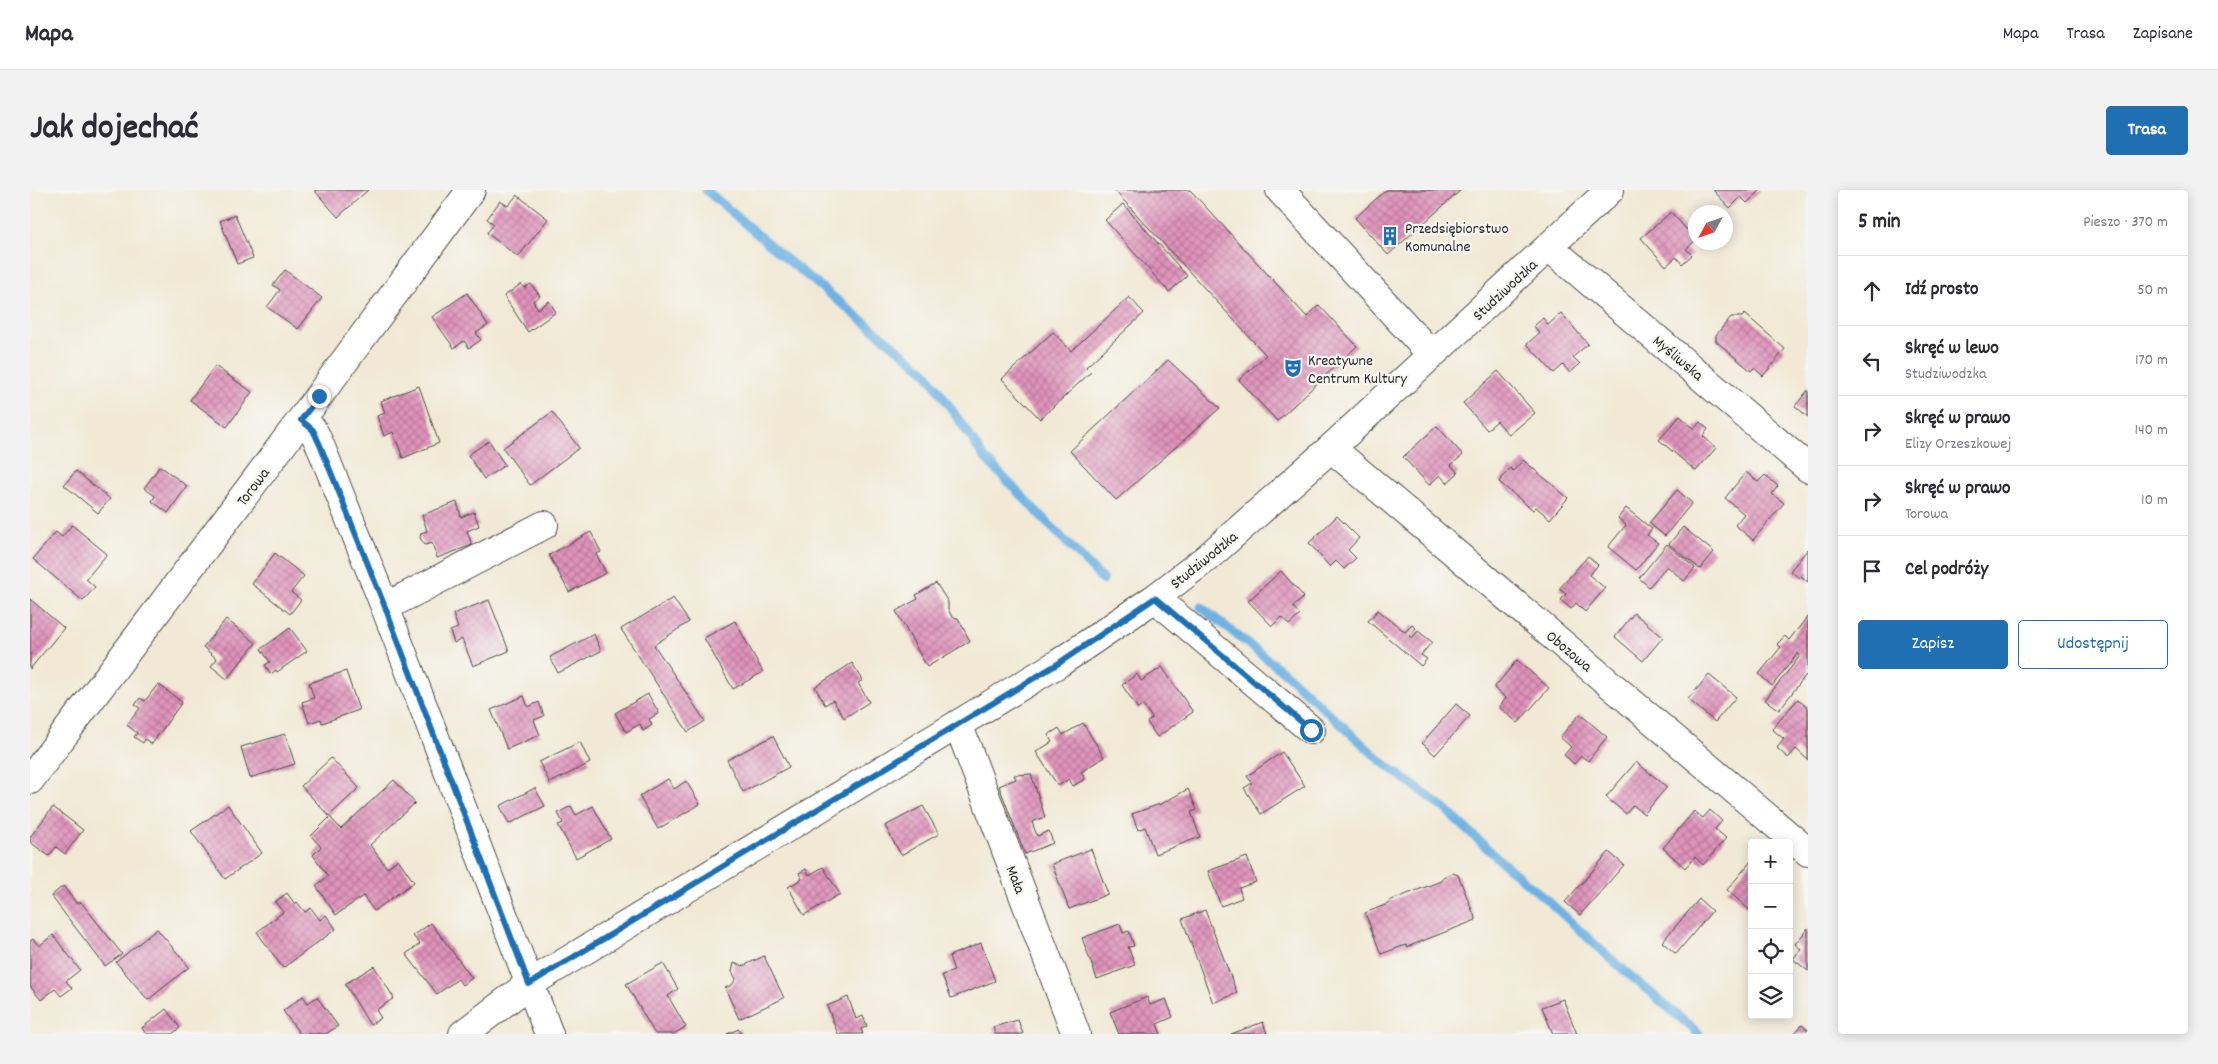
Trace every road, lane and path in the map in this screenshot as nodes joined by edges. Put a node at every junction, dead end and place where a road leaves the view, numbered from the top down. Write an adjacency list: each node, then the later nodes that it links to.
1 (471, 190): 6 (street, Torowa)
2 (1280, 190): 5 (street)
3 (1610, 190): 4 (street, Studziwodzka)
4 (1549, 247): 5 (street, Studziwodzka); 8 (street, Myśliwska)
5 (1432, 355): 7 (street, Studziwodzka)
6 (301, 420): 11 (street); 14 (street, Torowa)
7 (1332, 448): 10 (street, Studziwodzka); 15 (street, Obozowa)
8 (1808, 468)
9 (544, 525): 11 (street)
10 (1155, 598): 12 (street, Studziwodzka); 13 (street)
11 (385, 607): 16 (street)
12 (958, 724): 16 (street, Studziwodzka); 19 (street, Mała)
13 (1311, 730)
14 (30, 780)
15 (1808, 852)
16 (529, 984): 17 (street, Studziwodzka); 18 (street)
17 (463, 1034)
18 (549, 1034)
19 (1076, 1034)

